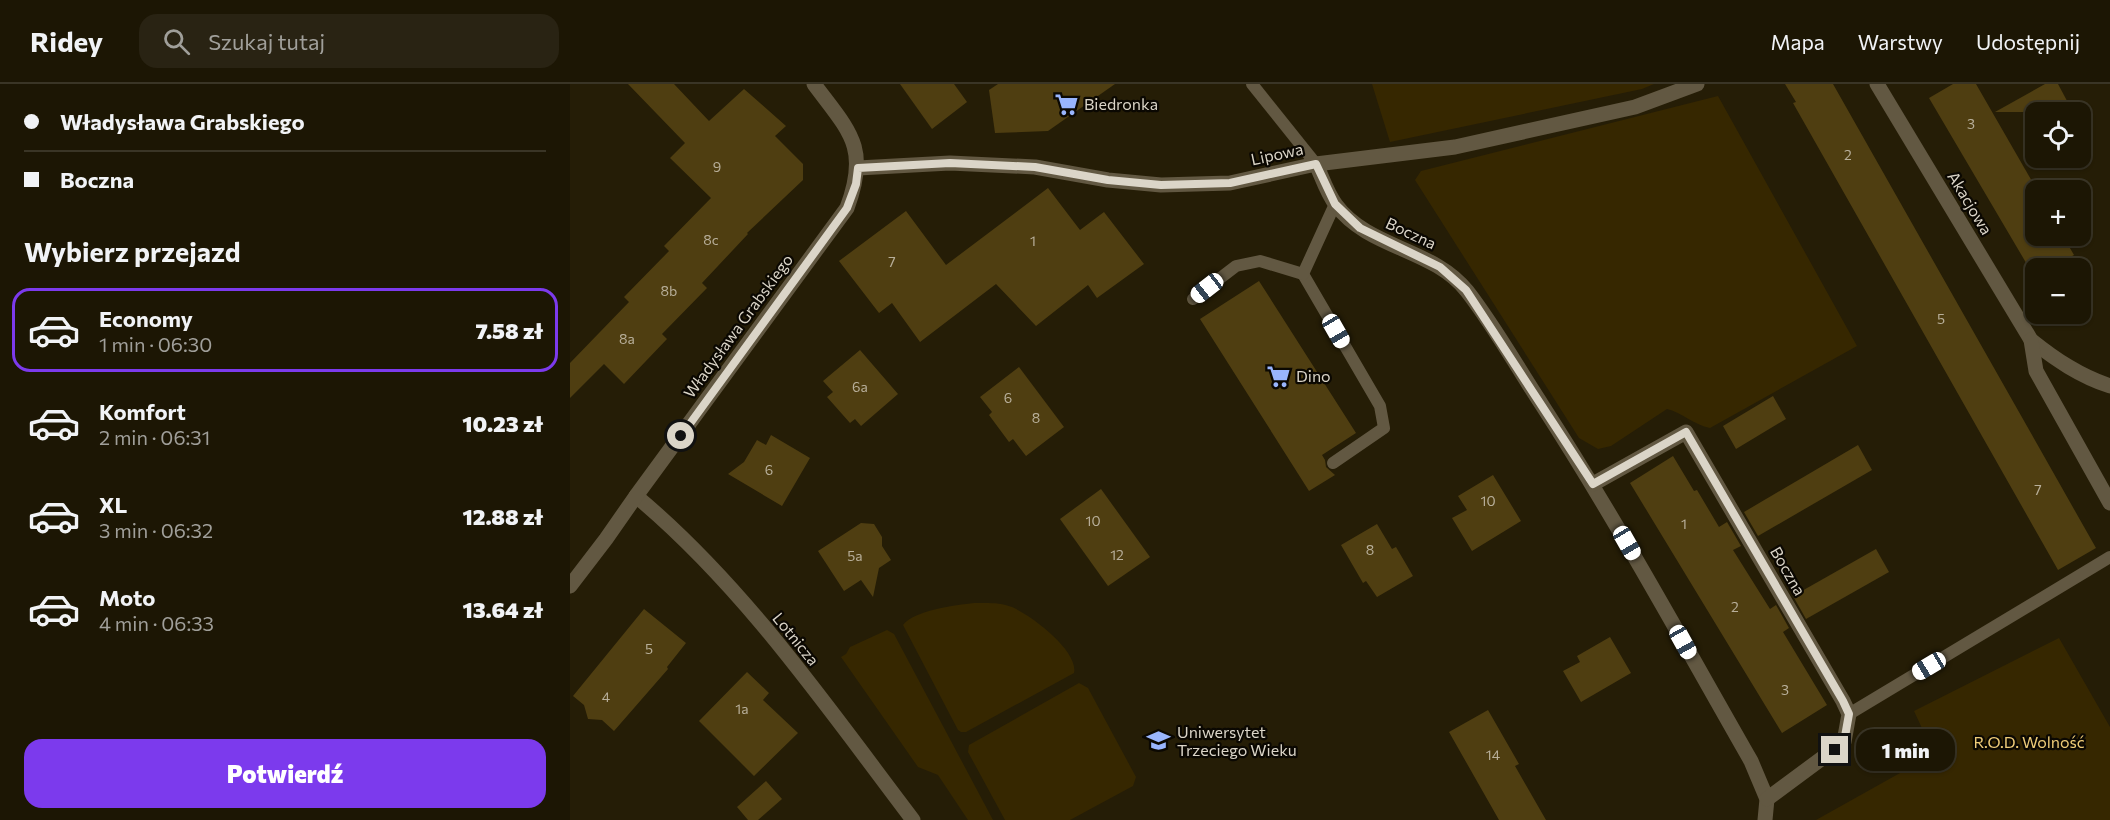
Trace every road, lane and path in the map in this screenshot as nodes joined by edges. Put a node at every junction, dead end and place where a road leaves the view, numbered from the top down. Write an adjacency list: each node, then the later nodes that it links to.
1 (814, 84): 6 (street)
2 (1252, 84): 5 (lane)
3 (1697, 84): 5 (street, Lipowa)
4 (1877, 84): 10 (street, Akacjowa)
5 (1316, 164): 6 (street, Lipowa); 7 (street, Boczna)
6 (858, 168): 14 (street, Władysława Grabskiego)
7 (1335, 204): 8 (lane); 13 (street, Boczna)
8 (1303, 274): 9 (lane); 12 (lane)
9 (1193, 299)
10 (2031, 340): 11 (street, Akacjowa); 15 (street, Akacjowa)
11 (2110, 386)
12 (1333, 463)
13 (1593, 484): 18 (street, Boczna); 19 (street, Boczna)
14 (636, 496): 17 (street, Władysława Grabskiego); 20 (street, Lotnicza)
15 (2110, 503)
16 (2110, 557): 18 (lane)
17 (570, 586)
18 (1849, 714): 19 (street)
19 (1767, 799): 21 (street, Boczna)
20 (912, 820)
21 (1765, 820)

